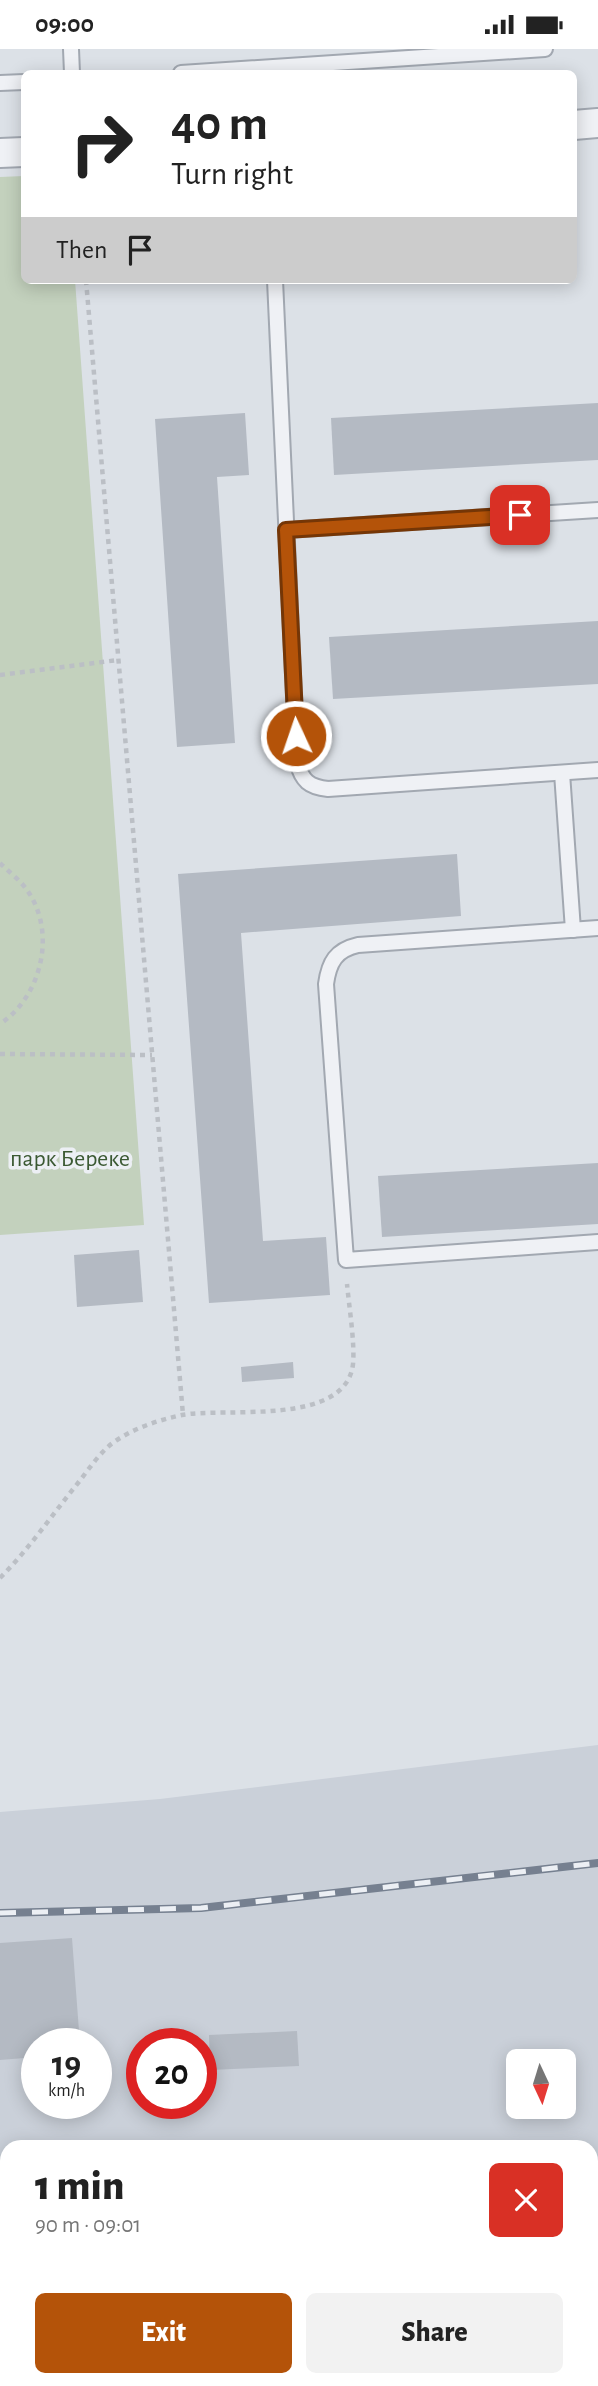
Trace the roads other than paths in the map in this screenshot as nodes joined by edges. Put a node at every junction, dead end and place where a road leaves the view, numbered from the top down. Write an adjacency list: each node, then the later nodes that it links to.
1 (71, 49): 3 (lane)
2 (545, 49): 4 (lane)
3 (72, 70)
4 (226, 70)
5 (21, 82): 6 (lane)
6 (0, 83)
7 (598, 123): 8 (street)
8 (577, 125)
9 (21, 152): 10 (street)
10 (0, 153)
11 (275, 284): 13 (lane)
12 (598, 510): 13 (lane)
13 (286, 530): 15 (lane)
14 (598, 770): 15 (lane)
15 (562, 773): 17 (lane)
16 (598, 928): 17 (lane)
17 (573, 930): 18 (lane)
18 (598, 1242)

